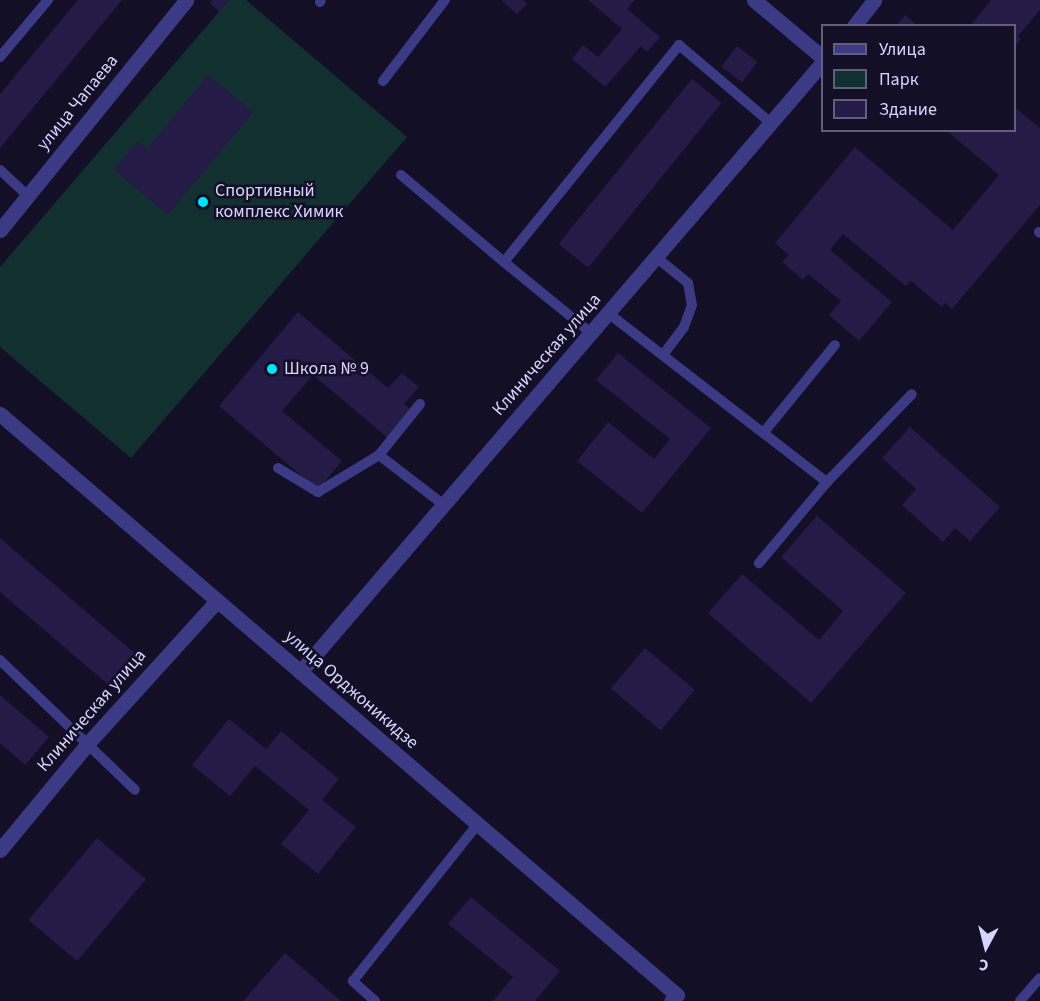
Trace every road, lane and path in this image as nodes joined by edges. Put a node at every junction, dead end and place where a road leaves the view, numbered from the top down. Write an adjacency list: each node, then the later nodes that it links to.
1 (48, 0): 8 (lane)
2 (186, 0): 14 (street, улица Чапаева)
3 (445, 0): 10 (lane)
4 (754, 0): 7 (street)
5 (874, 0): 6 (street)
6 (856, 24)
7 (821, 56)
8 (0, 57)
9 (821, 64): 11 (street, Клиническая улица)
10 (383, 81)
11 (771, 123): 16 (street, Клиническая улица); 17 (lane)
12 (0, 170): 14 (lane)
13 (401, 174): 17 (lane)
14 (28, 196): 15 (street, улица Чапаева)
15 (0, 230)
16 (656, 257): 18 (street, Клиническая улица); 21 (lane)
17 (504, 262): 19 (lane)
18 (608, 313): 19 (street, Клиническая улица); 21 (lane)
19 (591, 333): 29 (street, Клиническая улица)
20 (835, 345): 25 (lane)
21 (664, 354): 25 (lane)
22 (912, 394): 28 (lane)
23 (420, 404): 26 (lane)
24 (0, 414): 31 (street, улица Орджоникидзе)
25 (764, 432): 28 (lane)
26 (379, 455): 27 (lane); 29 (lane)
27 (278, 468)
28 (827, 482): 30 (lane)
29 (444, 505): 33 (street, Клиническая улица)
30 (759, 563)
31 (217, 601): 33 (street, улица Орджоникидзе); 34 (street, Клиническая улица)
32 (0, 660): 34 (lane)
33 (300, 672): 36 (street, улица Орджоникидзе)
34 (88, 742): 35 (lane); 37 (street, Клиническая улица)
35 (135, 790)
36 (478, 824): 39 (street, улица Орджоникидзе); 40 (lane)
37 (0, 850)
38 (1040, 978): 41 (lane)
39 (674, 998)
40 (375, 1001)
41 (1020, 1001)

